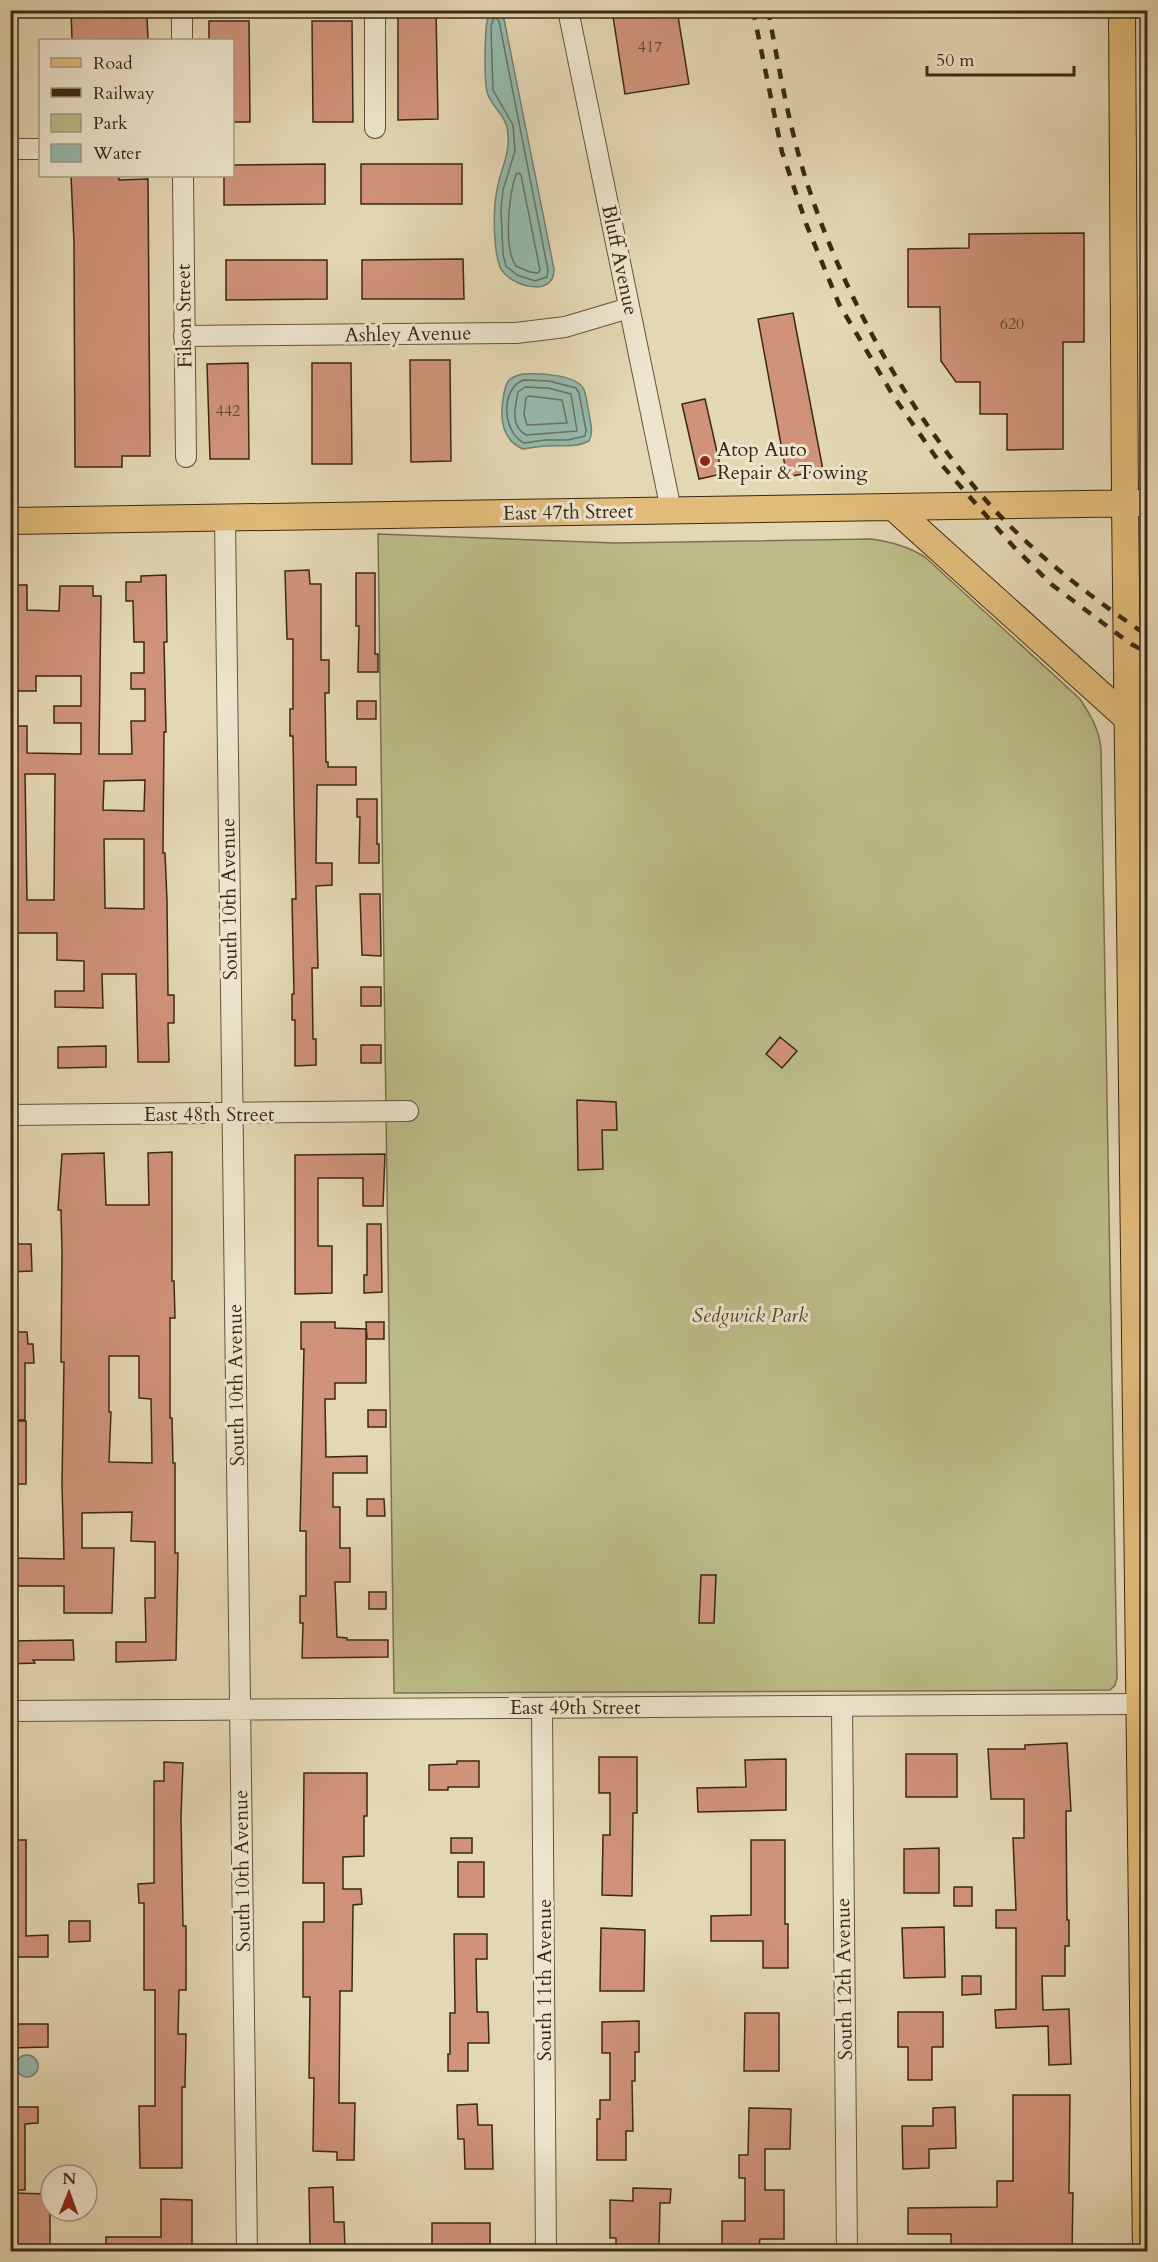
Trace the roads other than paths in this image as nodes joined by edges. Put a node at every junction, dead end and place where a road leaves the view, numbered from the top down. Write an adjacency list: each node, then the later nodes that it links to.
1 (182, 10): 5 (street)
2 (375, 10): 6 (street)
3 (568, 10): 10 (street, Bluff Avenue)
4 (1122, 10): 13 (main road)
5 (182, 39)
6 (375, 128)
7 (10, 149): 8 (street)
8 (39, 149)
9 (183, 177): 11 (street, Filson Street)
10 (629, 308): 11 (street, Ashley Avenue); 15 (street, Bluff Avenue)
11 (184, 336): 12 (street, Filson Street)
12 (186, 457)
13 (1136, 503): 14 (main road, East 47th Street); 18 (main road)
14 (893, 507): 15 (main road, East 47th Street); 18 (main road)
15 (671, 510): 16 (main road, East 47th Street)
16 (225, 519): 17 (main road, East 47th Street); 20 (street, South 10th Avenue)
17 (10, 521)
18 (1128, 719): 22 (main road)
19 (408, 1111): 20 (street, East 48th Street)
20 (231, 1113): 21 (street, East 48th Street); 25 (street, South 10th Avenue)
21 (10, 1115)
22 (1140, 1704): 23 (street, East 49th Street); 30 (main road)
23 (842, 1706): 24 (street, East 49th Street); 29 (street, South 12th Avenue)
24 (542, 1708): 25 (street, East 49th Street); 28 (street, South 11th Avenue)
25 (241, 1710): 26 (street, East 49th Street); 27 (street, South 10th Avenue)
26 (10, 1711)
27 (247, 2252)
28 (546, 2252)
29 (847, 2252)
30 (1146, 2252)

